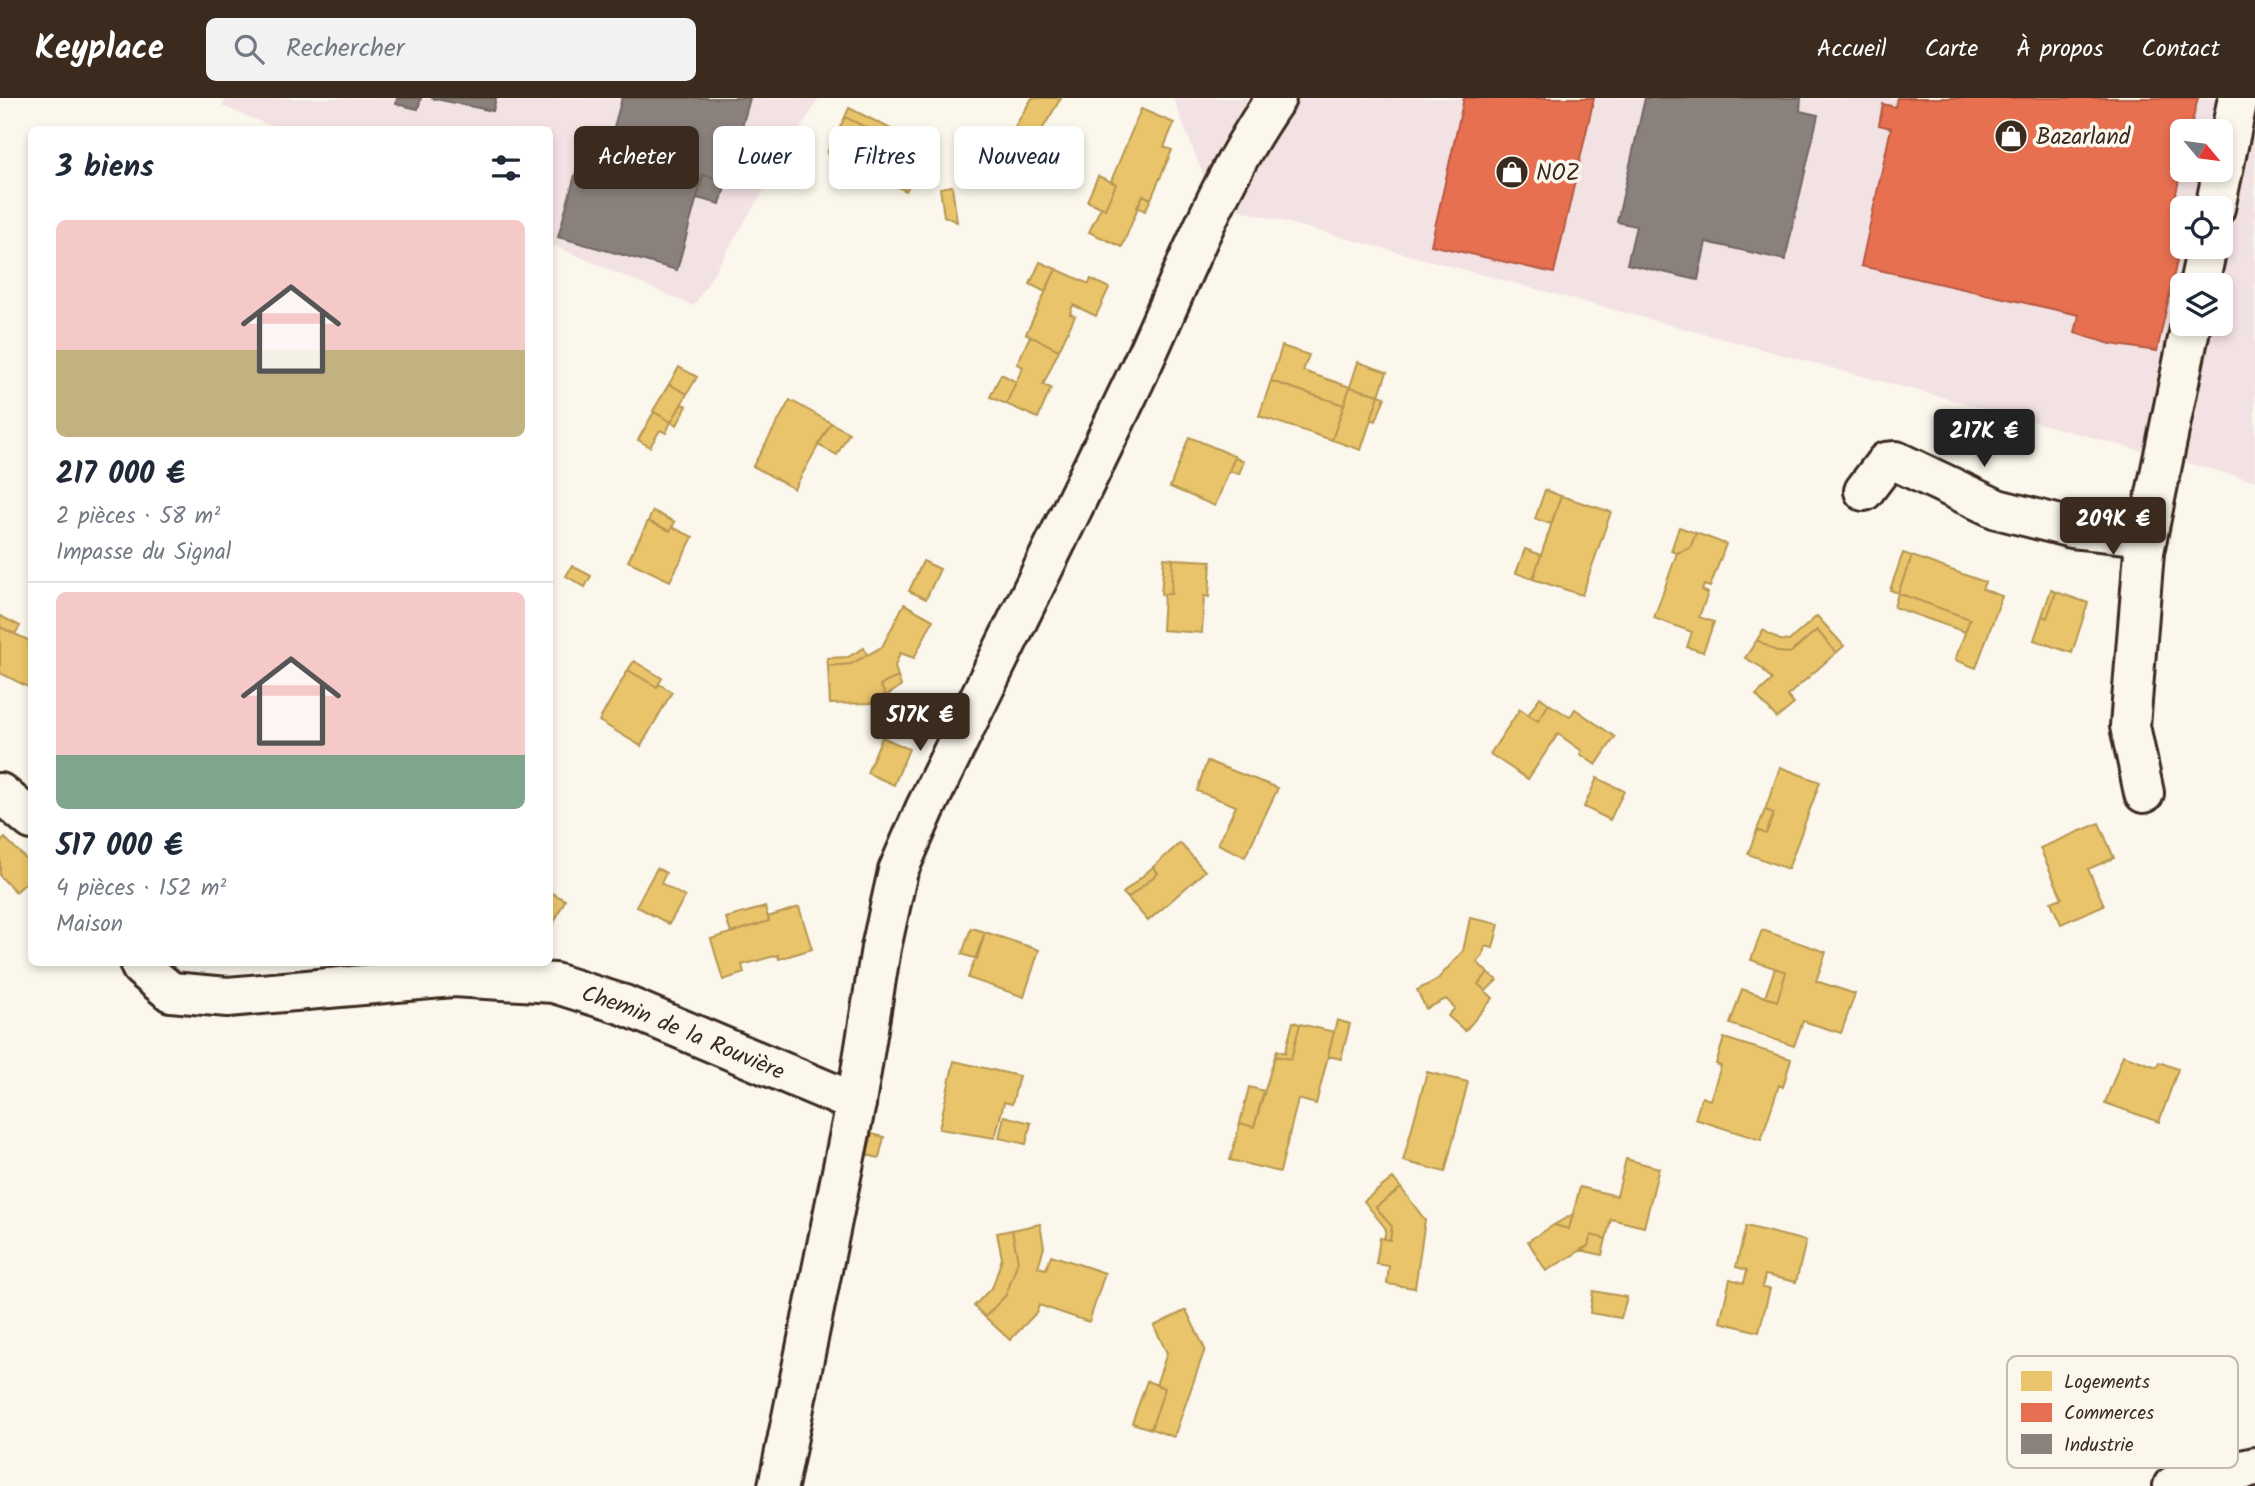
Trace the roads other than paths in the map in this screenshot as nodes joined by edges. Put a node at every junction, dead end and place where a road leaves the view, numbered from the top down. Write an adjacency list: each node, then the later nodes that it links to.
1 (1276, 98): 11 (street)
2 (2238, 98): 3 (street)
3 (2218, 196)
4 (2189, 336): 6 (street)
5 (1864, 491): 6 (street)
6 (2147, 536): 8 (street)
7 (0, 793): 9 (street)
8 (2144, 793)
9 (28, 817)
10 (141, 966): 11 (street, Chemin de la Rouvière)
11 (856, 1103): 13 (street)
12 (2255, 1467): 14 (street)
13 (778, 1486)
14 (2173, 1486)

